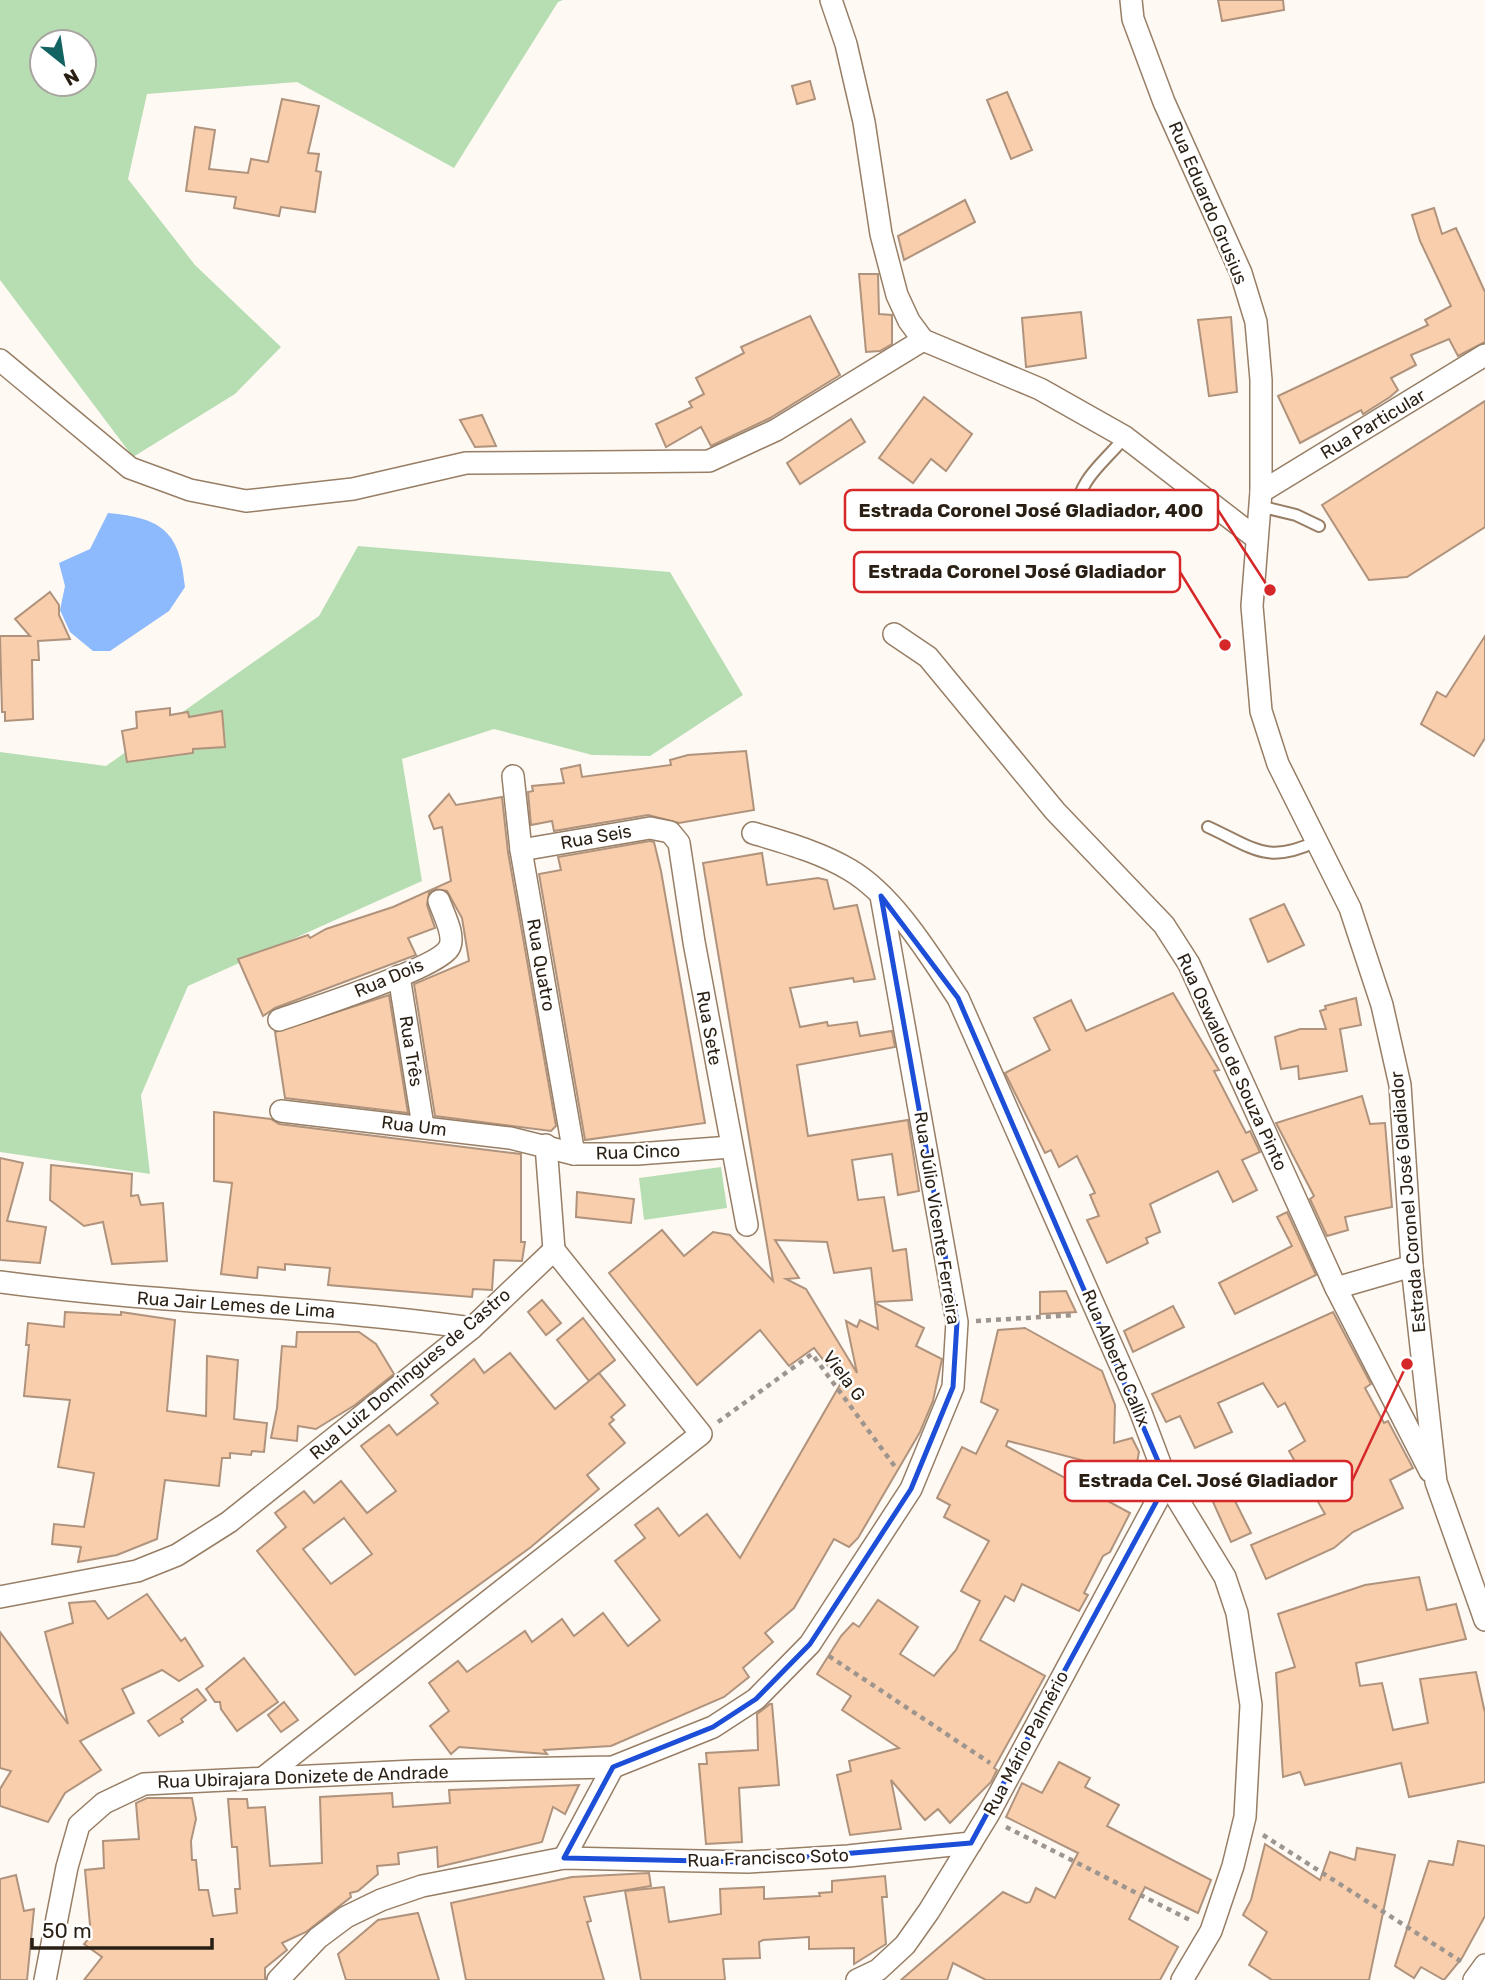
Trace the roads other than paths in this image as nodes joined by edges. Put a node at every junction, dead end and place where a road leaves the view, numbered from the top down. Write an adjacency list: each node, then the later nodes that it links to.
1 (831, 0): 3 (street)
2 (1131, 0): 7 (street, Rua Eduardo Grusius)
3 (923, 340): 5 (street); 6 (street)
4 (1485, 355): 7 (street, Rua Particular)
5 (0, 360)
6 (1125, 437): 8 (lane); 10 (street)
7 (1260, 499): 9 (lane); 10 (street, Rua Eduardo Grusius)
8 (1073, 516)
9 (1319, 526)
10 (1256, 538): 16 (street, Estrada Coronel José Gladiador)
11 (894, 634): 31 (street, Rua Oswaldo de Souza Pinto)
12 (513, 776): 17 (street, Rua Quatro)
13 (1208, 827): 16 (lane)
14 (670, 832): 17 (street, Rua Seis); 25 (street, Rua Sete)
15 (754, 833): 18 (street, Rua Alberto Callix)
16 (1317, 841): 29 (street, Estrada Coronel José Gladiador)
17 (521, 850): 26 (street, Rua Quatro)
18 (881, 896): 33 (street, Rua Alberto Callix); 37 (street, Rua Júlio Vicente Ferreira)
19 (439, 901): 20 (street, Rua Dois)
20 (399, 976): 21 (street, Rua Dois); 23 (street, Rua Três)
21 (279, 1020)
22 (281, 1111): 23 (street, Rua Um)
23 (423, 1126): 24 (street, Rua Um)
24 (546, 1145): 26 (street, Rua Cinco); 28 (street)
25 (731, 1147): 26 (street, Rua Cinco); 27 (street, Rua Sete)
26 (574, 1154)
27 (747, 1225)
28 (554, 1250): 32 (street, Rua Luiz Domingues de Castro); 38 (street)
29 (1412, 1266): 31 (street); 34 (street, Estrada Coronel José Gladiador)
30 (0, 1282): 32 (street, Rua Jair Lemes de Lima)
31 (1336, 1288): 34 (street, Rua Oswaldo de Souza Pinto)
32 (472, 1328): 35 (street, Rua Luiz Domingues de Castro)
33 (1167, 1482): 39 (street, Rua Mário Palmério); 44 (street, Rua Alberto Callix)
34 (1436, 1482): 36 (street, Estrada Coronel José Gladiador)
35 (0, 1597)
36 (1485, 1620)
37 (613, 1767): 38 (street, Rua Ubirajara Donizete de Andrade); 40 (street)
38 (263, 1778): 41 (street, Rua Ubirajara Donizete de Andrade)
39 (971, 1843): 40 (street, Rua Francisco Soto); 43 (street, Rua Mário Palmério)
40 (564, 1858): 42 (street)
41 (45, 1980)
42 (278, 1980)
43 (857, 1980)
44 (1182, 1980)

